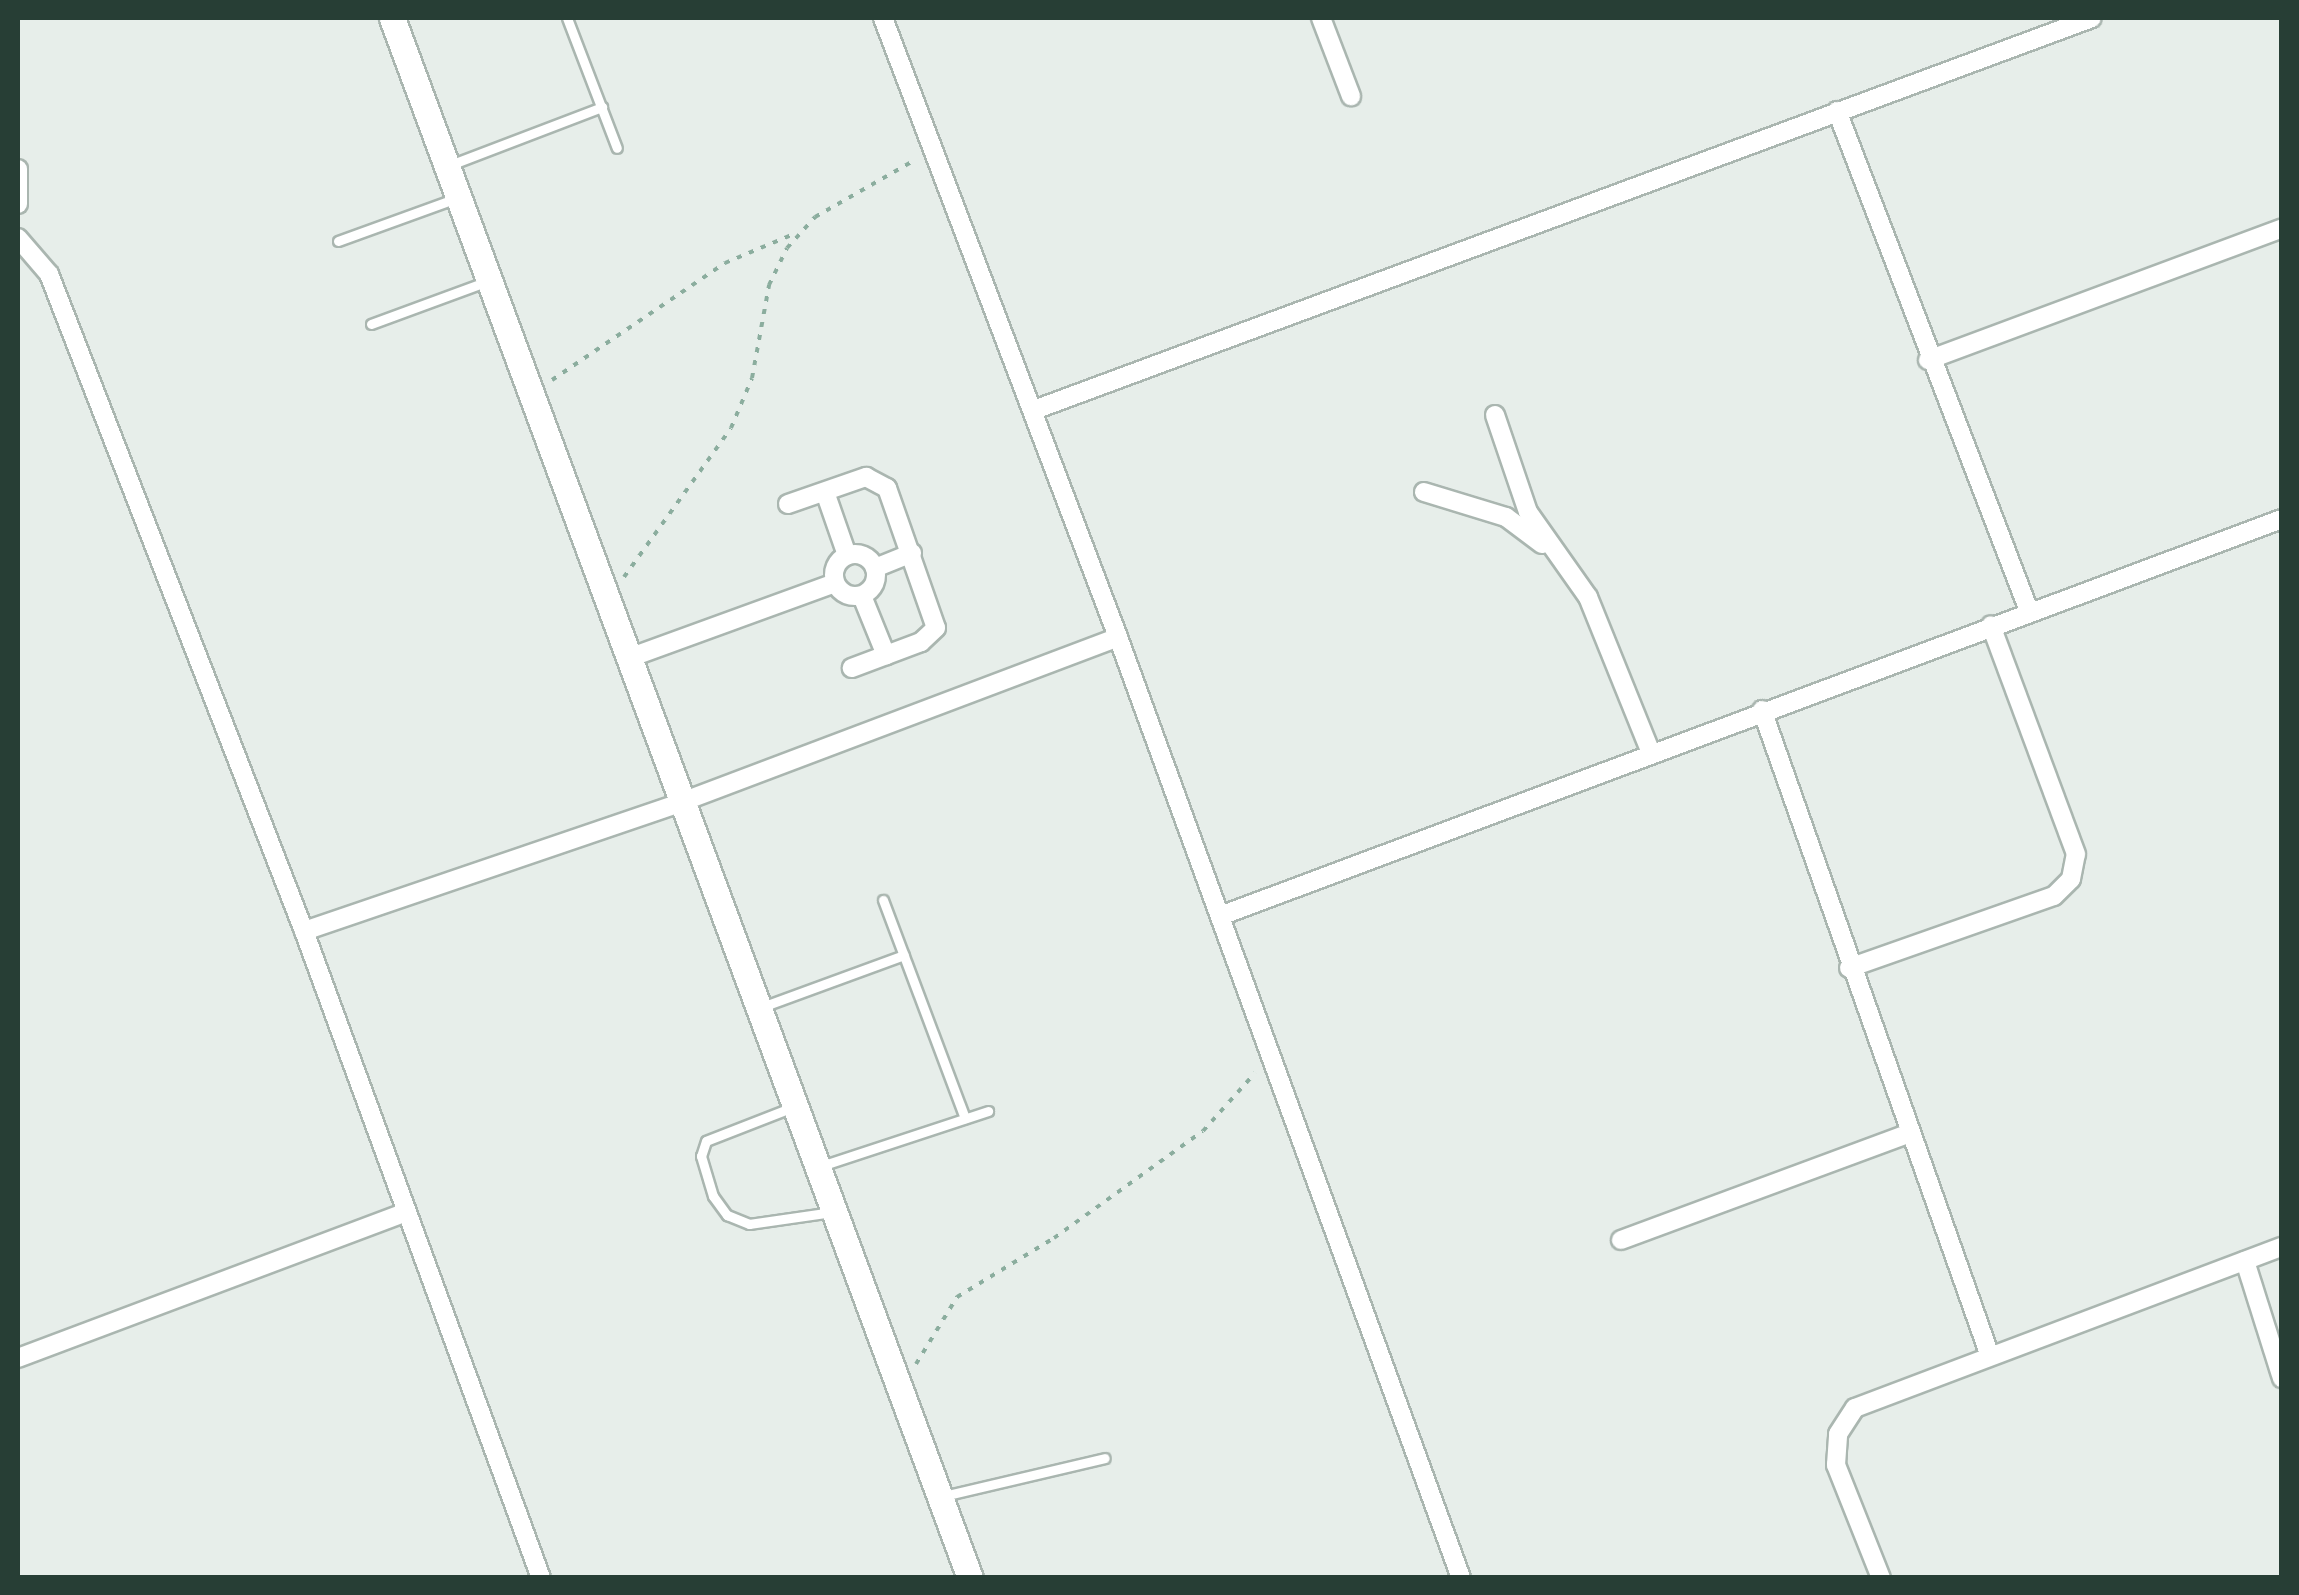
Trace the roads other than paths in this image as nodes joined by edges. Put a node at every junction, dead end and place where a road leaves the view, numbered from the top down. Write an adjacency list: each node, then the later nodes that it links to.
1 (392, 18): 10 (street)
2 (567, 18): 7 (lane)
3 (883, 18): 20 (street)
4 (1321, 18): 6 (street)
5 (2092, 18): 8 (street)
6 (1351, 96)
7 (602, 107): 9 (lane); 10 (lane)
8 (1837, 111): 19 (street); 20 (street)
9 (618, 148)
10 (447, 166): 12 (street)
11 (18, 170): 13 (street)
12 (459, 197): 16 (lane); 17 (street)
13 (18, 204)
14 (2282, 228): 19 (street)
15 (18, 238): 43 (street)
16 (338, 241)
17 (490, 280): 18 (lane); 36 (street)
18 (370, 324)
19 (1928, 360): 32 (street)
20 (1034, 410): 34 (street)
21 (1495, 415): 28 (street)
22 (825, 492): 24 (street); 26 (street); 27 (street)
23 (1424, 492): 28 (street)
24 (788, 504)
25 (2282, 519): 32 (street)
26 (912, 553): 29 (street); 35 (street)
27 (847, 555): 29 (street); 30 (street)
28 (1562, 560): 39 (street)
29 (875, 568): 31 (street)
30 (834, 583): 31 (street); 36 (street)
31 (862, 596): 35 (street)
32 (2029, 611): 33 (street)
33 (1991, 625): 38 (street); 45 (street)
34 (1118, 637): 40 (street); 42 (street)
35 (886, 656): 37 (street)
36 (630, 658): 40 (street)
37 (852, 668)
38 (1762, 710): 39 (street); 45 (street)
39 (1651, 753): 42 (street)
40 (682, 802): 43 (street); 46 (street)
41 (883, 900): 44 (lane)
42 (1220, 916): 64 (street)
43 (304, 931): 52 (street)
44 (904, 956): 46 (lane); 49 (lane)
45 (1849, 968): 50 (street)
46 (759, 1008): 47 (street)
47 (795, 1106): 51 (street); 53 (lane)
48 (988, 1111): 49 (lane)
49 (965, 1118): 51 (lane)
50 (1908, 1134): 54 (street); 57 (street)
51 (818, 1166): 53 (street)
52 (407, 1212): 58 (street); 62 (street)
53 (834, 1212): 61 (street)
54 (1621, 1240)
55 (2282, 1248): 56 (street)
56 (2245, 1261): 57 (street); 59 (street)
57 (1989, 1354): 65 (street)
58 (18, 1358)
59 (2282, 1378)
60 (1105, 1458): 61 (lane)
61 (940, 1496): 63 (street)
62 (541, 1578)
63 (970, 1578)
64 (1460, 1578)
65 (1880, 1578)

